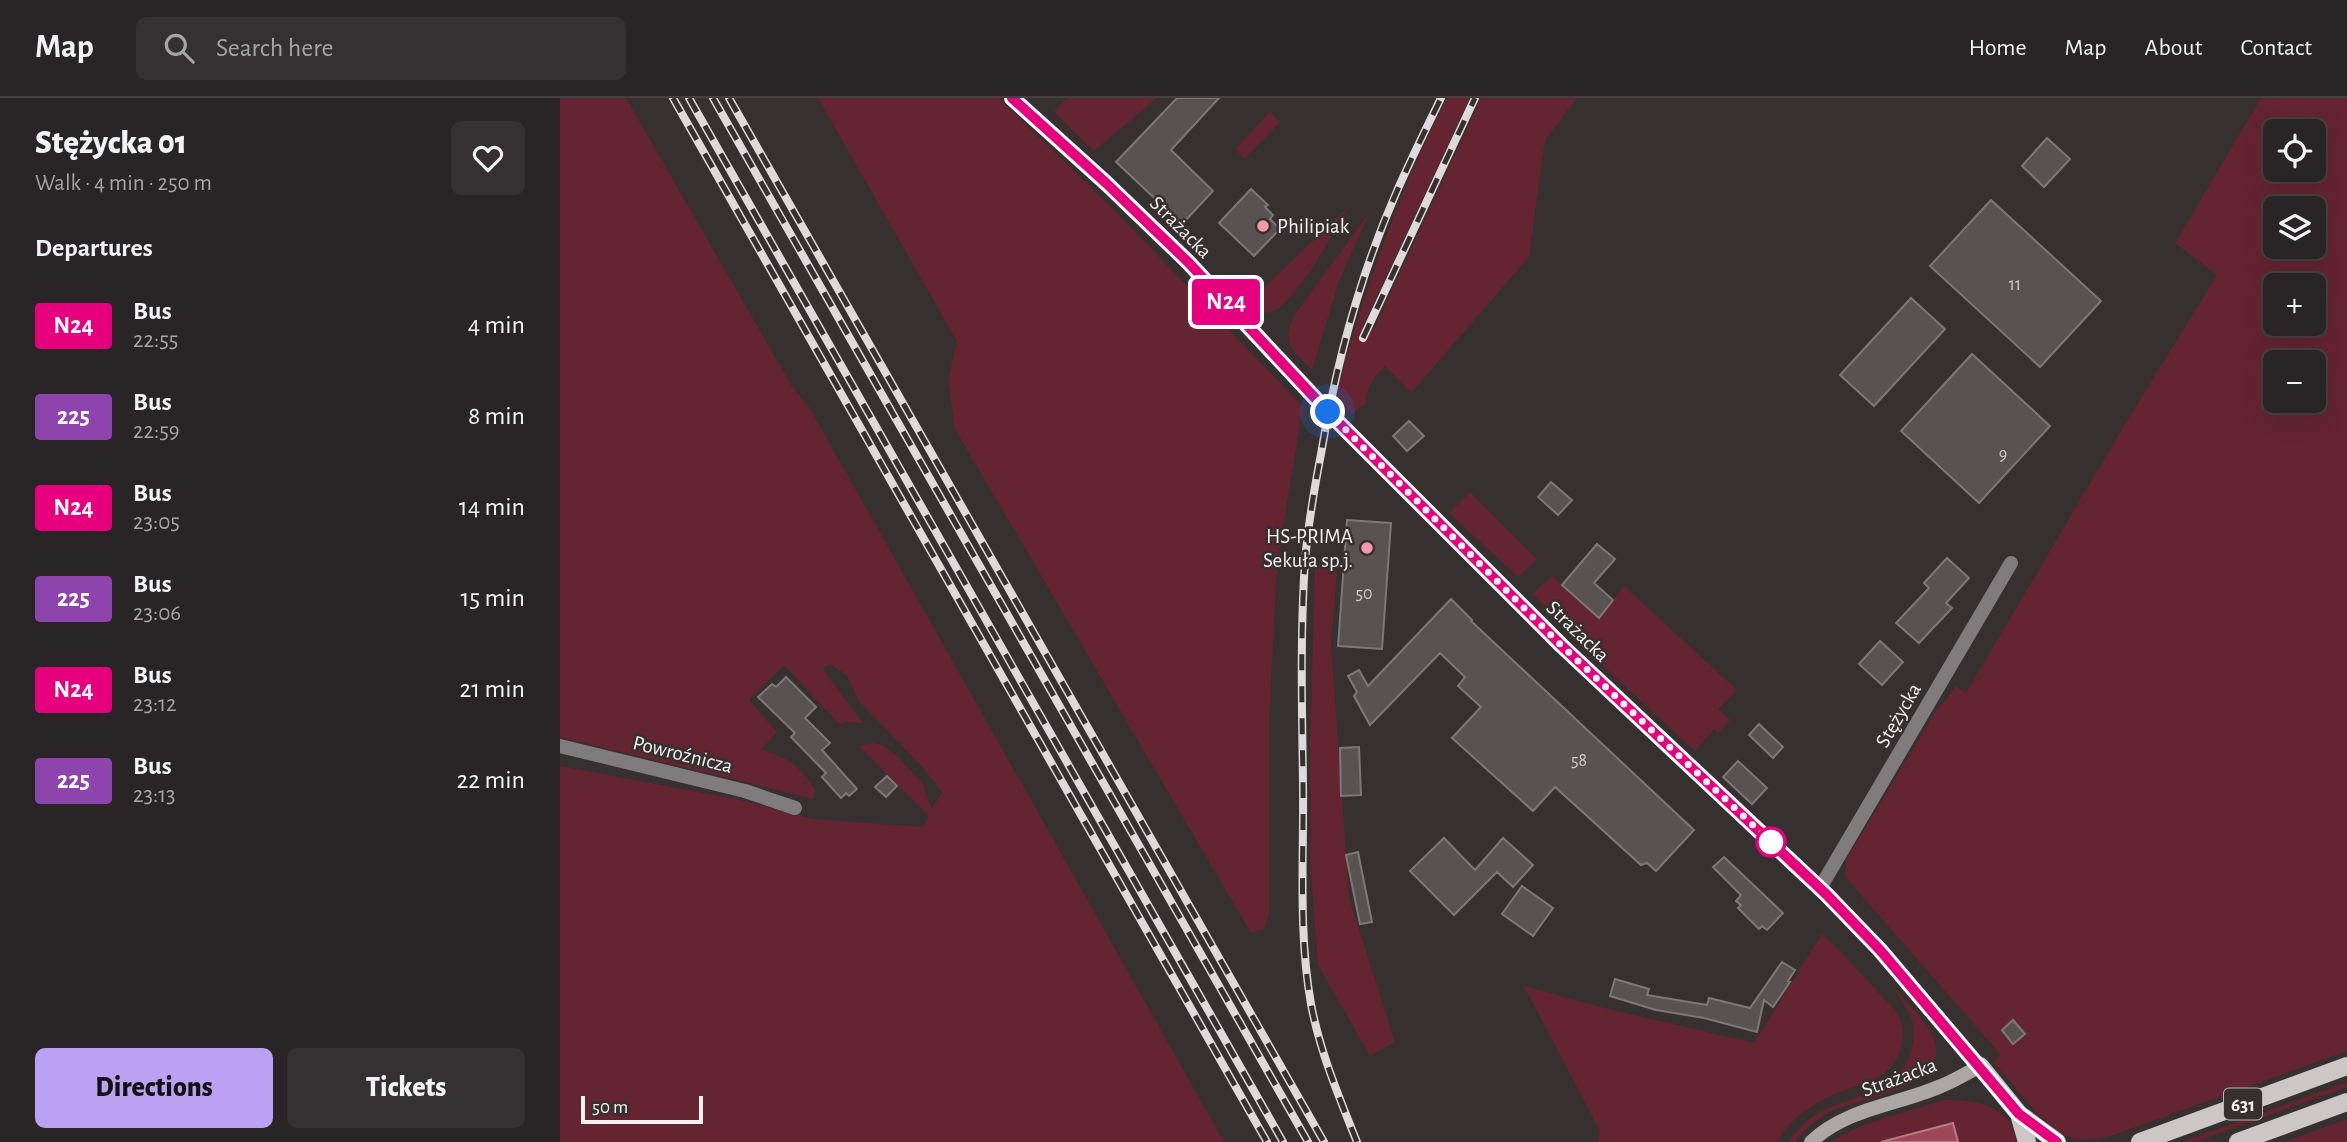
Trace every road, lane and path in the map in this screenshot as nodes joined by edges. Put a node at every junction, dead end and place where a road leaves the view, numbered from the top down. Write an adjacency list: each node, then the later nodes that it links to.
1 (1012, 98): 5 (main road, Strażacka)
2 (2011, 563): 5 (street, Stężycka)
3 (560, 746): 4 (street, Powroźnicza)
4 (795, 808)
5 (1820, 888): 6 (main road, Strażacka)
6 (1980, 1066): 9 (main road); 10 (main road, Strażacka)
7 (2347, 1066): 13 (main road, 631)
8 (2347, 1102): 14 (main road, 631)
9 (2019, 1114): 11 (main road); 12 (main road)
10 (1811, 1142)
11 (2027, 1142)
12 (2057, 1142)
13 (2140, 1142)
14 (2238, 1142)

